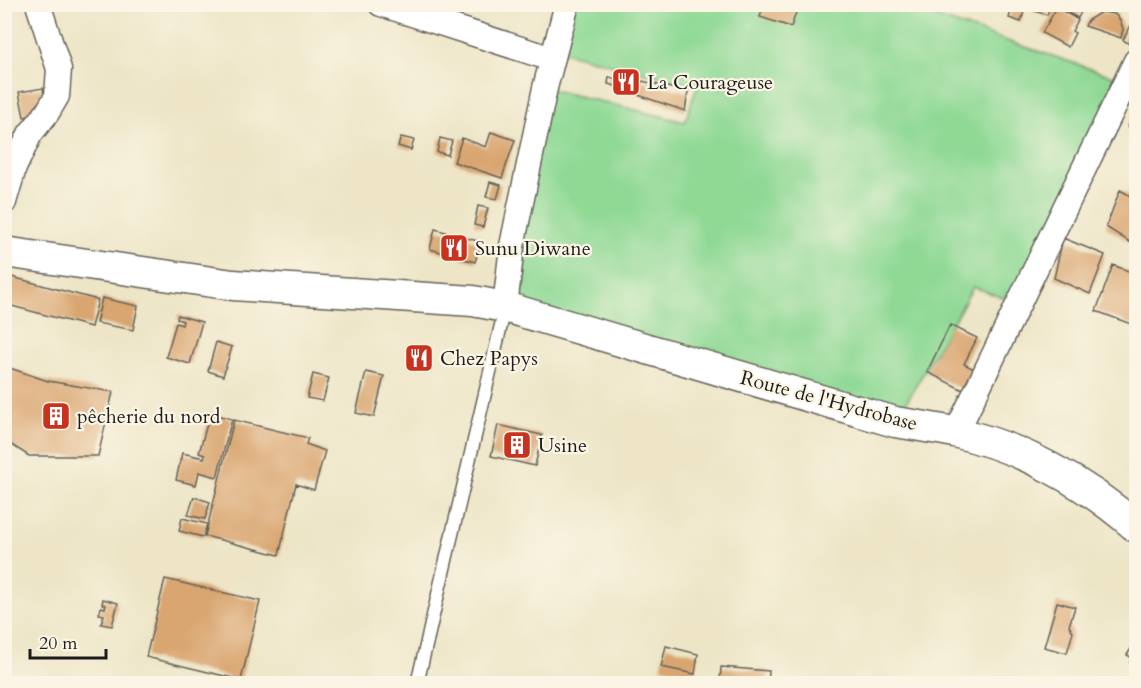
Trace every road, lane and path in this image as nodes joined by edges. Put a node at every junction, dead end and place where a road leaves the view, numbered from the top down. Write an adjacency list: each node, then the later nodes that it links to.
1 (38, 4): 6 (street)
2 (381, 4): 4 (street)
3 (567, 4): 4 (street)
4 (552, 59): 8 (street)
5 (1137, 61): 9 (street)
6 (4, 202)
7 (4, 252): 8 (street, Route de l'Hydrobase)
8 (506, 307): 9 (street, Route de l'Hydrobase); 11 (lane)
9 (956, 433): 10 (street, Route de l'Hydrobase)
10 (1137, 527)
11 (417, 684)

